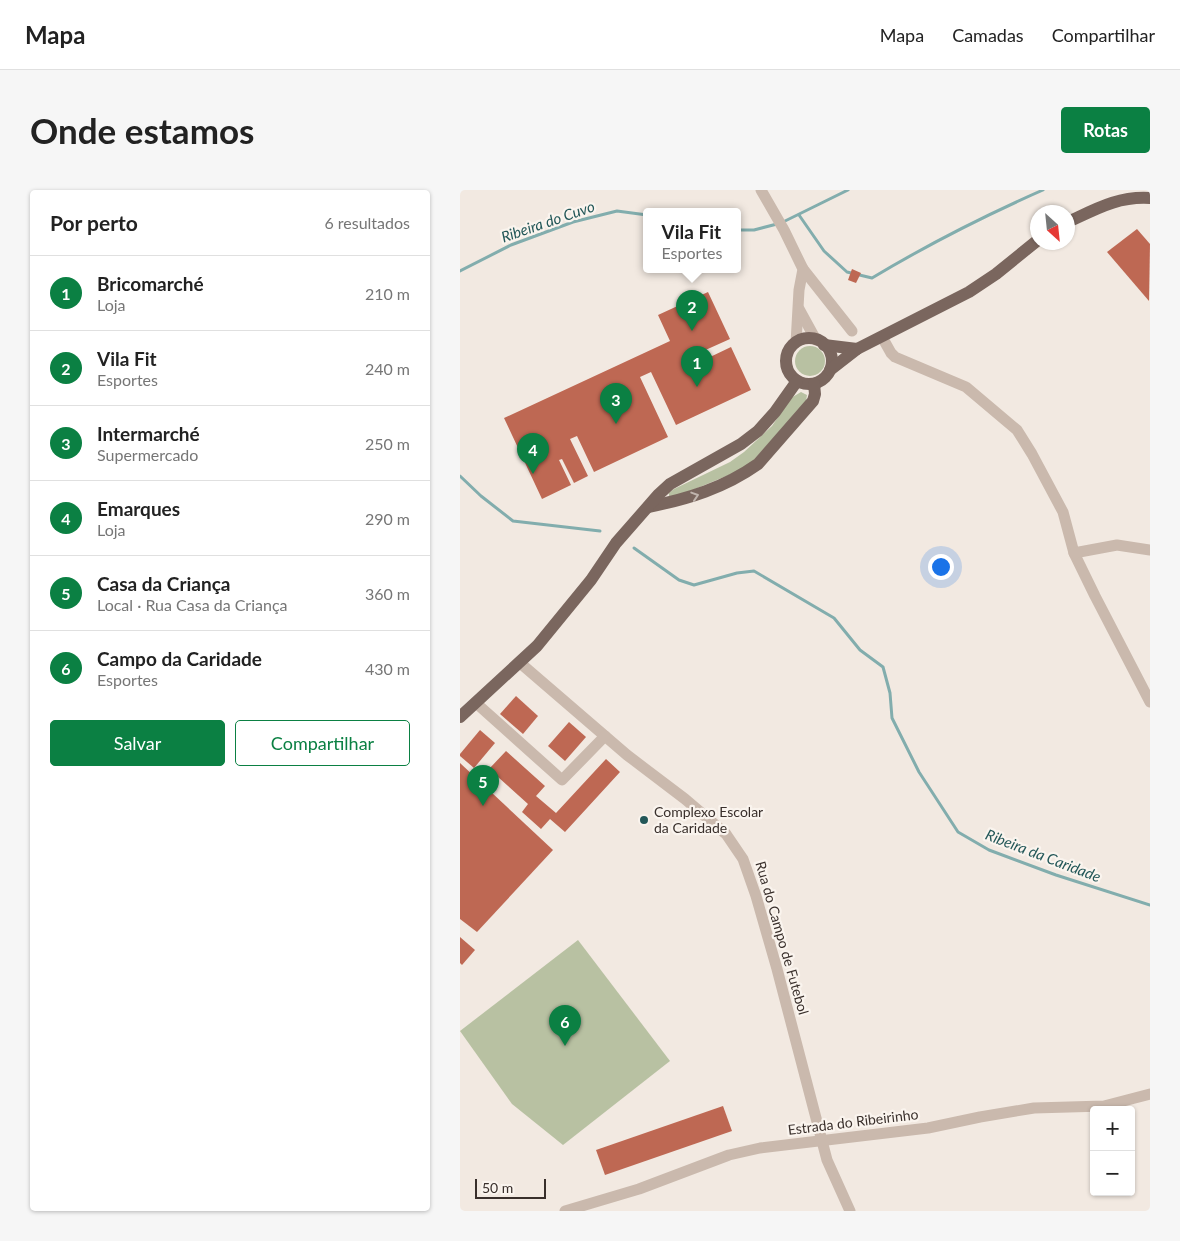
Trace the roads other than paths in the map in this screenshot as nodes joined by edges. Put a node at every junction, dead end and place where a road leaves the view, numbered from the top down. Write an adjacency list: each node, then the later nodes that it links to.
1 (761, 190): 5 (street)
2 (1150, 198): 3 (main road)
3 (1075, 219)
4 (1030, 246): 8 (main road)
5 (803, 269): 6 (street); 7 (street)
6 (799, 309): 9 (street); 10 (street)
7 (852, 331)
8 (882, 337): 11 (main road); 17 (street)
9 (820, 342): 10 (main road); 11 (main road); 12 (main road)
10 (796, 343): 13 (main road)
11 (857, 349): 12 (main road)
12 (830, 370): 14 (main road)
13 (796, 381): 14 (main road); 15 (main road)
14 (814, 384): 15 (main road, one-way to 14)
15 (648, 506): 18 (main road)
16 (1150, 550): 17 (street)
17 (1074, 552): 19 (street)
18 (519, 662): 20 (main road); 22 (street, Rua do Campo de Futebol)
19 (1150, 702)
20 (476, 703): 21 (main road); 22 (street)
21 (460, 717)
22 (605, 736): 24 (street, Rua do Campo de Futebol)
23 (1150, 1094): 24 (street, Estrada do Ribeirinho)
24 (822, 1141): 25 (street, Estrada do Ribeirinho); 26 (street, Rua do Campo de Futebol)
25 (565, 1211)
26 (850, 1211)

